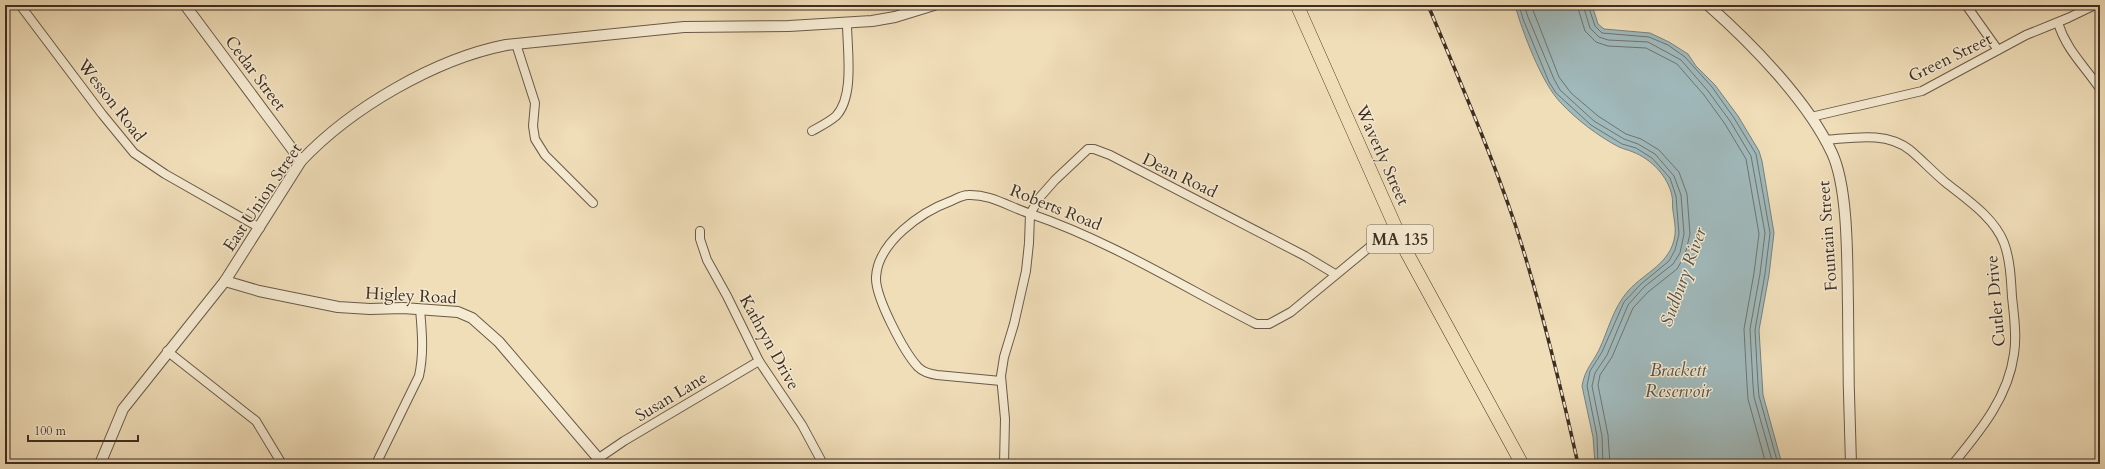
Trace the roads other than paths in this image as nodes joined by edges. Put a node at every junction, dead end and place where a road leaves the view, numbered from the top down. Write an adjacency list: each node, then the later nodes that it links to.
1 (20, 5): 20 (street, Wesson Road)
2 (185, 5): 16 (street, Cedar Street)
3 (934, 5): 8 (street, East Union Street)
4 (1297, 5): 19 (main road, Waverly Street / MA 135)
5 (1708, 5): 13 (street, Fountain Street)
6 (1966, 5): 11 (street)
7 (2095, 5): 9 (street, Green Street)
8 (847, 23): 10 (street, East Union Street); 14 (street)
9 (2058, 23): 11 (street, Green Street); 12 (street)
10 (516, 44): 16 (street, East Union Street); 17 (street)
11 (1998, 50): 13 (street, Green Street)
12 (2100, 89)
13 (1811, 117): 15 (street, Fountain Street)
14 (812, 131)
15 (1825, 140): 35 (street, Fountain Street); 36 (street, Cutler Drive)
16 (301, 161): 20 (street, East Union Street)
17 (593, 203)
18 (1030, 214): 22 (street, Roberts Road); 22 (street, Dean Road); 27 (street); 27 (street, Roberts Road)
19 (1395, 226): 22 (street, Roberts Road); 34 (main road, Waverly Street / MA 135)
20 (260, 228): 23 (street, East Union Street)
21 (700, 231): 26 (street, Kathryn Drive)
22 (1335, 274)
23 (225, 281): 24 (street, Higley Road); 25 (street, East Union Street)
24 (420, 309): 28 (street, Higley Road); 31 (street)
25 (167, 351): 29 (street, East Union Street); 30 (street)
26 (759, 361): 28 (street, Susan Lane); 32 (street, Kathryn Drive)
27 (1001, 382): 33 (street)
28 (601, 461)
29 (100, 464)
30 (282, 464)
31 (376, 464)
32 (823, 464)
33 (1004, 464)
34 (1522, 464)
35 (1851, 464)
36 (1953, 464)

